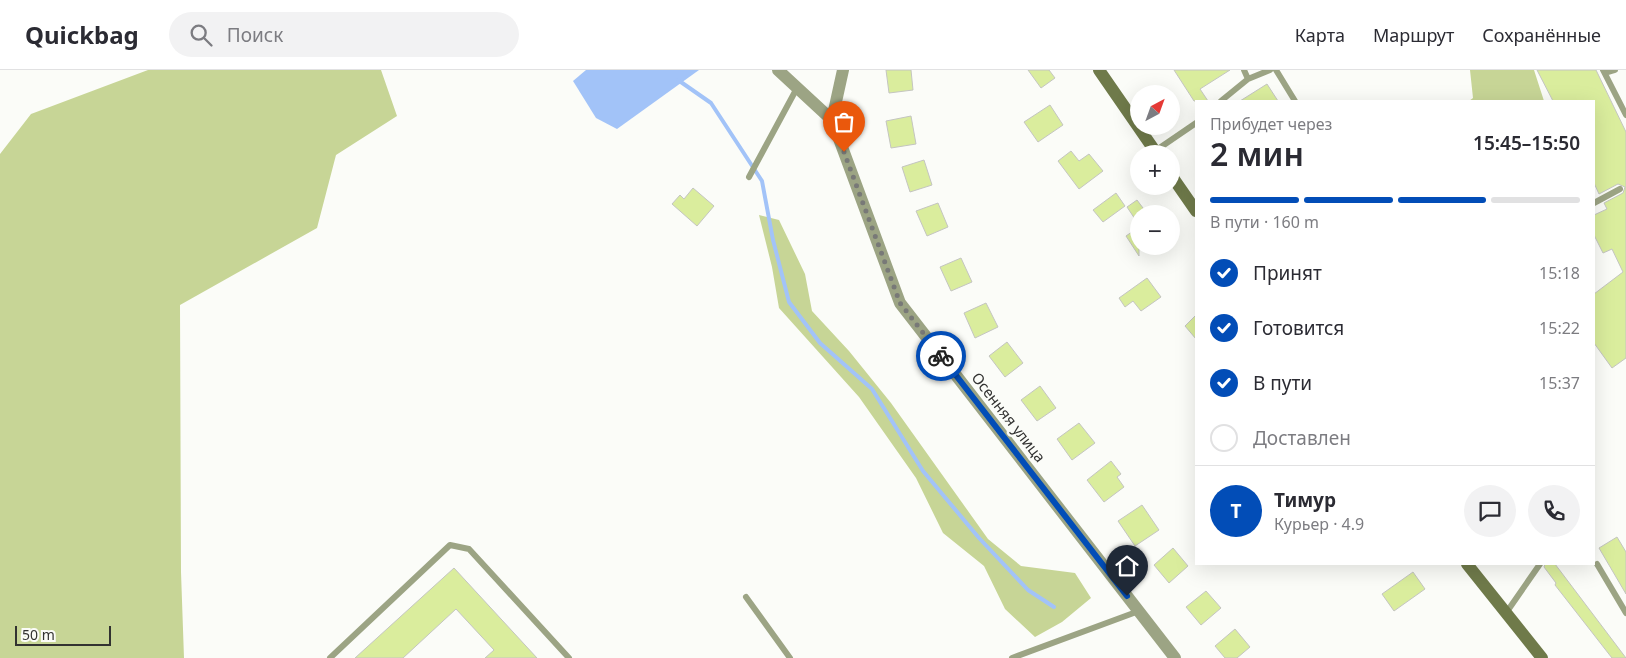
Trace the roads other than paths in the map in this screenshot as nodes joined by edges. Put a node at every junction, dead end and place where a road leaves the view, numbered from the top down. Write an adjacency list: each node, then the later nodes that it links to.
1 (778, 70): 10 (street, Осенняя улица)
2 (842, 70): 15 (street)
3 (1099, 70): 17 (street)
4 (1244, 70): 9 (lane)
5 (1270, 70): 9 (lane)
6 (1276, 70): 12 (lane)
7 (1616, 70): 8 (lane)
8 (1604, 71): 13 (lane)
9 (1248, 79): 11 (lane)
10 (797, 88): 15 (street, Осенняя улица); 19 (lane)
11 (1222, 100)
12 (1294, 100)
13 (1624, 107): 14 (lane)
14 (1626, 115)
15 (832, 120): 28 (street, Осенняя улица)
16 (1195, 124): 18 (lane)
17 (1151, 145)
18 (1166, 145)
19 (749, 177)
20 (1180, 188): 23 (street)
21 (1620, 189): 22 (lane)
22 (1595, 202)
23 (1195, 210)
24 (1597, 564): 30 (lane)
25 (1467, 565): 29 (street)
26 (1538, 565): 29 (lane)
27 (746, 597): 34 (lane)
28 (1139, 611): 35 (lane); 36 (street, Осенняя улица)
29 (1506, 613): 37 (street)
30 (1626, 614)
31 (567, 655): 32 (lane); 33 (lane)
32 (330, 658)
33 (559, 658)
34 (790, 658)
35 (1012, 658)
36 (1175, 658)
37 (1542, 658)

